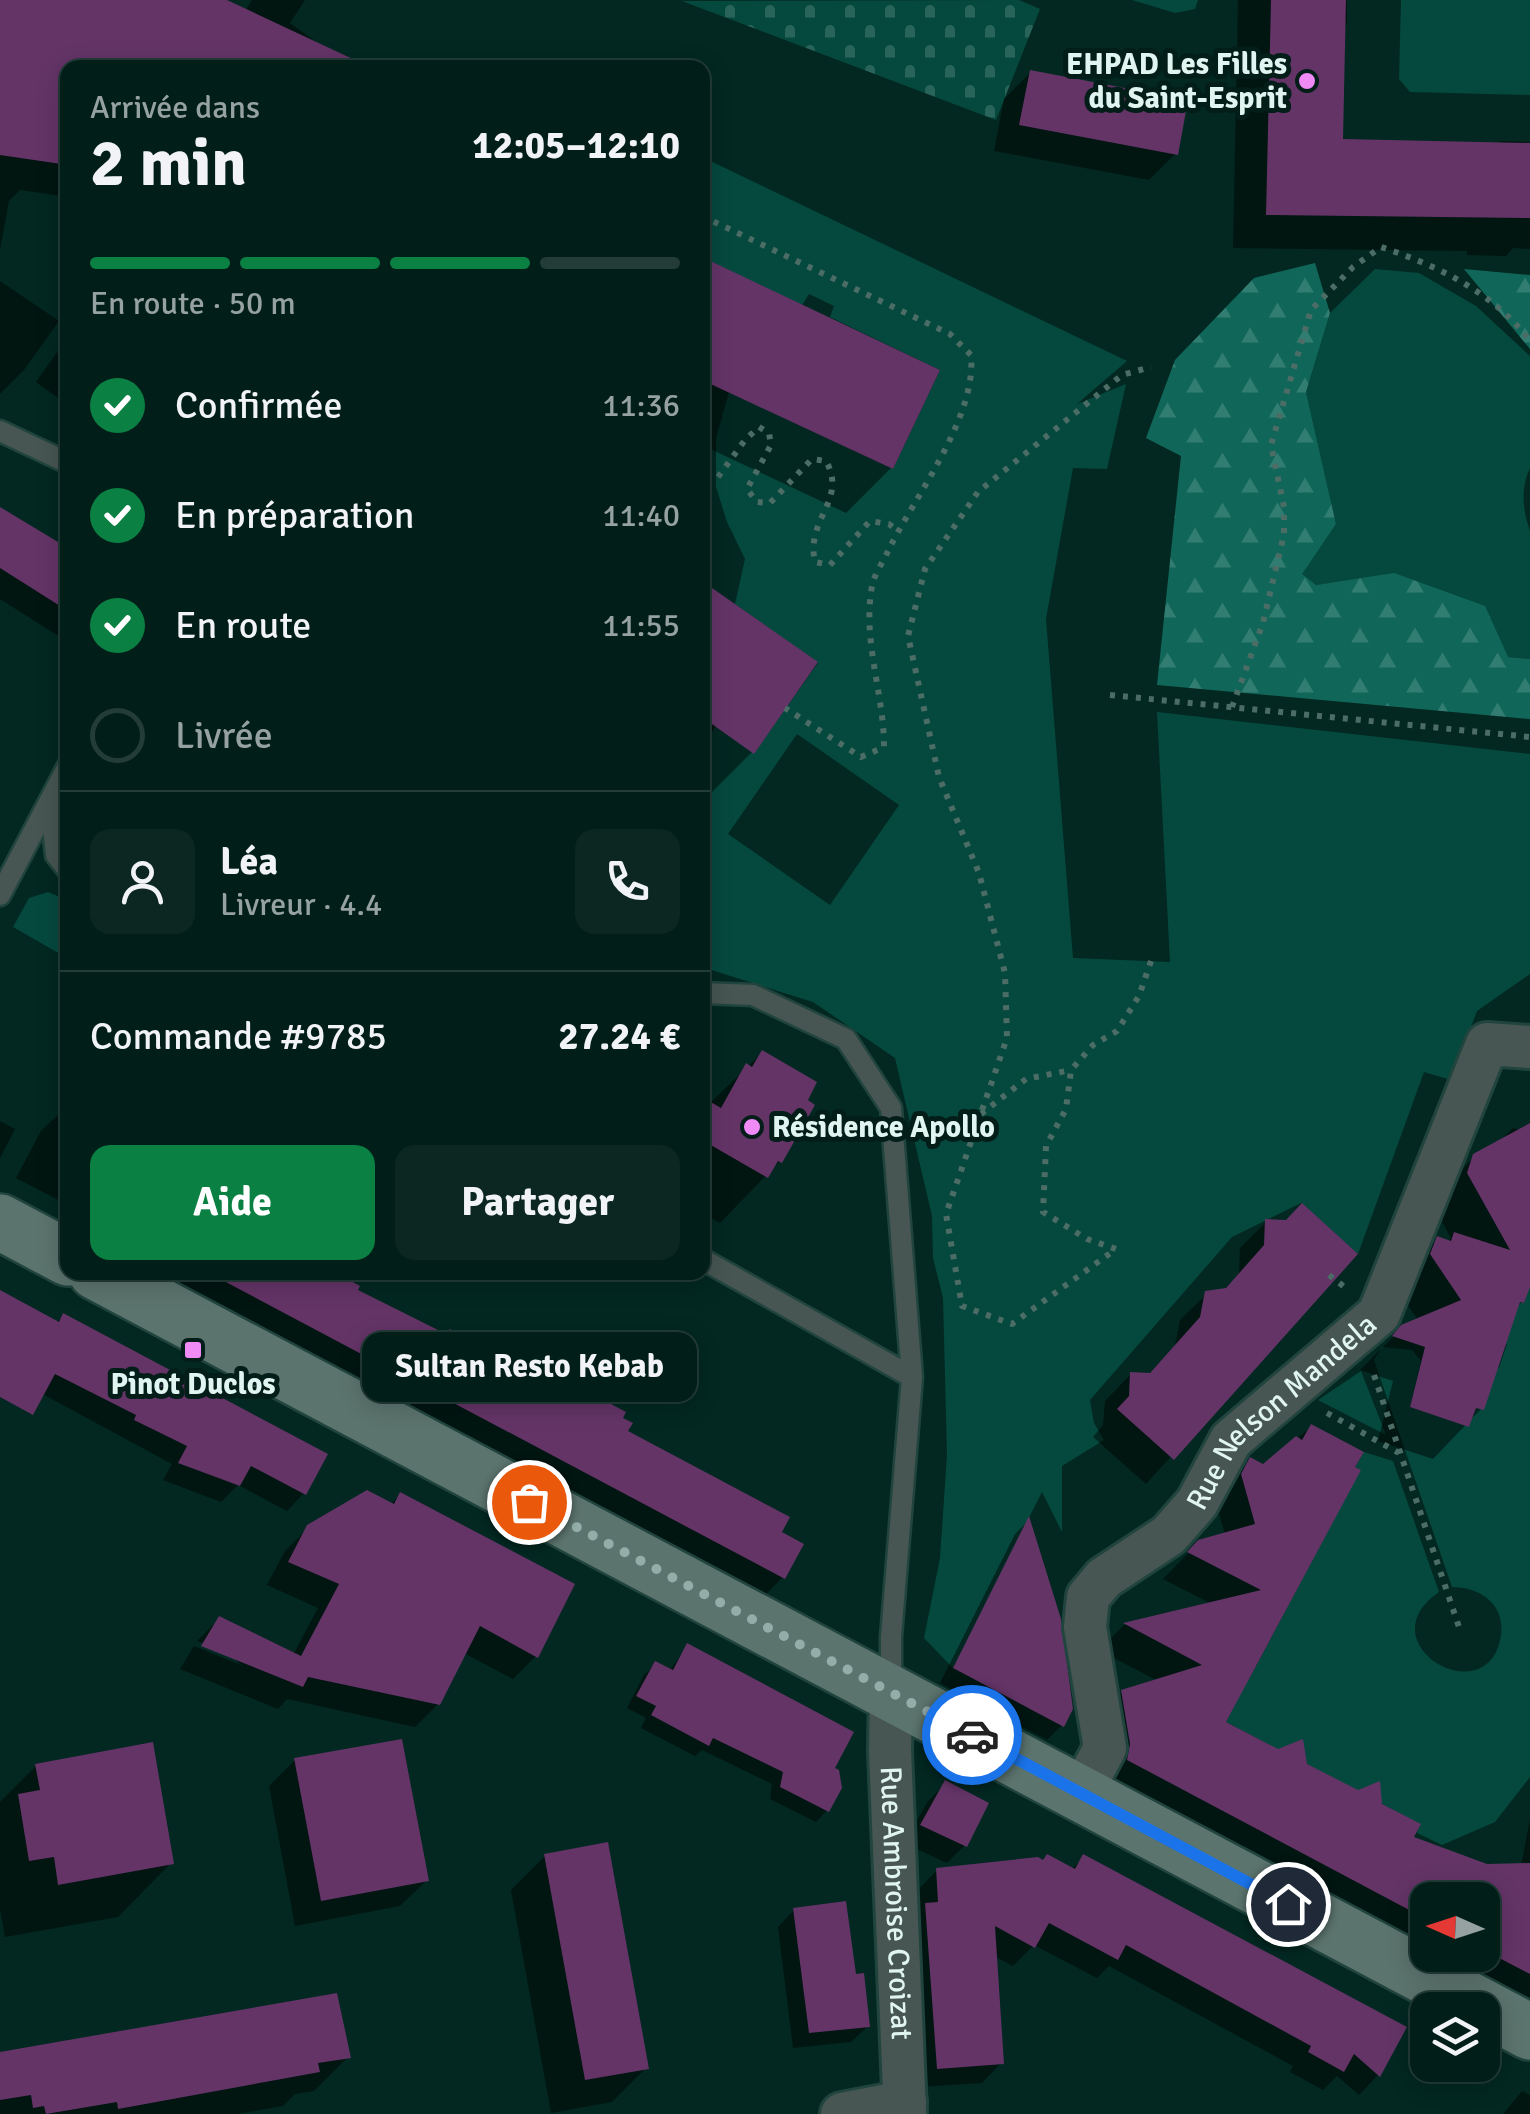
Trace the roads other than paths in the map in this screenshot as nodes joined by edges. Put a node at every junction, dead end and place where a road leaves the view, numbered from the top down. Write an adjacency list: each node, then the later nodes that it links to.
1 (0, 430): 2 (lane)
2 (60, 459)
3 (60, 780): 4 (lane)
4 (50, 798): 5 (lane); 6 (lane)
5 (60, 860)
6 (0, 895)
7 (710, 993): 13 (lane)
8 (1530, 1047): 15 (street, Rue Nelson Mandela)
9 (0, 1222): 10 (street)
10 (60, 1254)
11 (710, 1264): 13 (lane)
12 (111, 1280): 14 (street)
13 (912, 1378): 14 (lane)
14 (891, 1693): 15 (street); 17 (street, Rue Ambroise Croizat)
15 (1080, 1794): 16 (street)
16 (1530, 2032)
17 (905, 2108): 18 (street)
18 (842, 2114)

